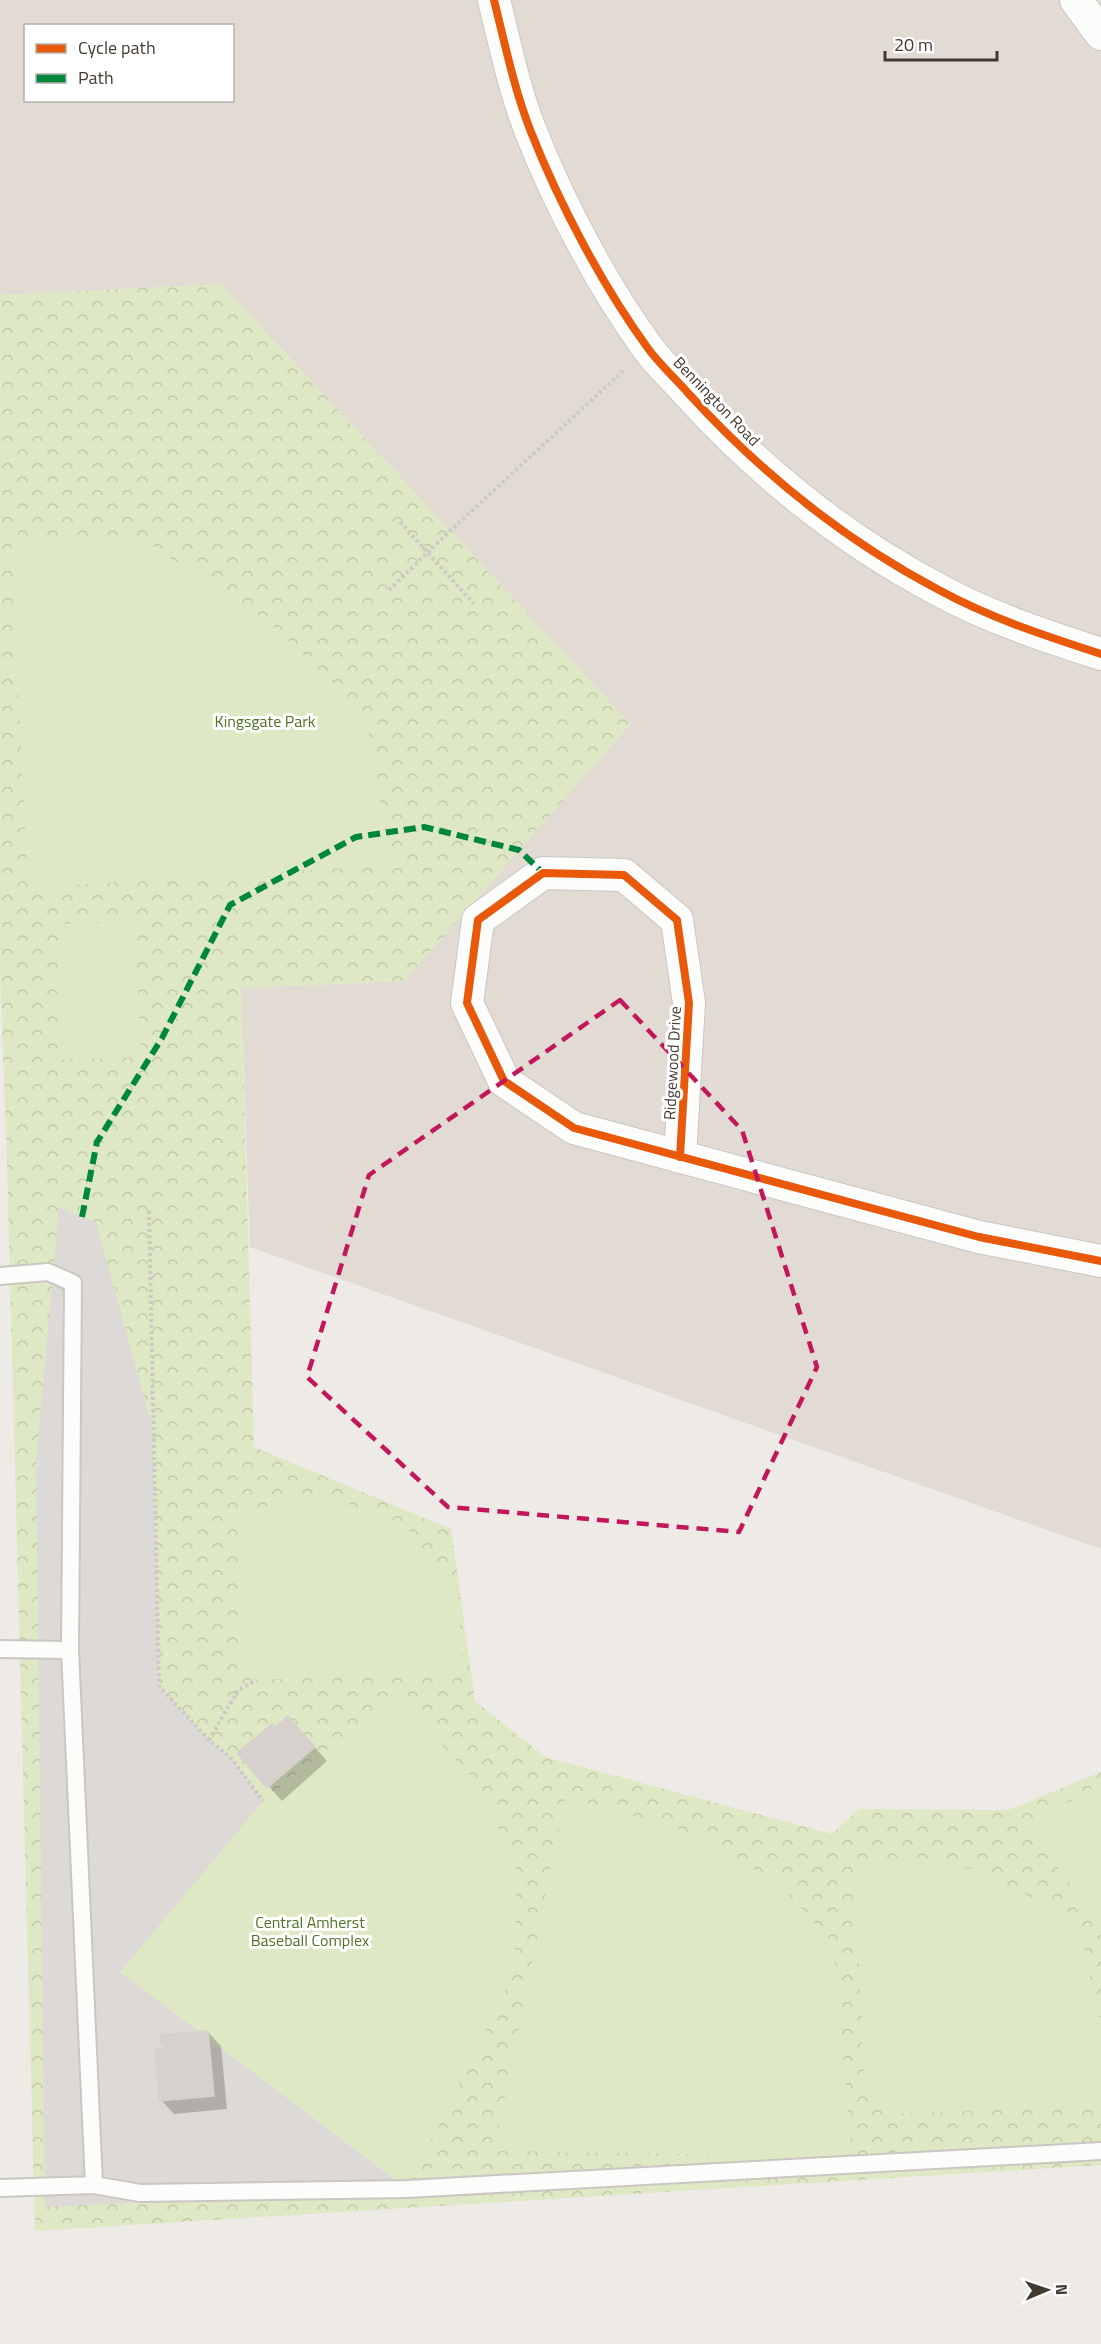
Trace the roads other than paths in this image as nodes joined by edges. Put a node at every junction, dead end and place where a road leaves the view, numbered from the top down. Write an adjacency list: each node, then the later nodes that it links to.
1 (494, 0): 4 (street, Bennington Road)
2 (1076, 0): 3 (street)
3 (1101, 34)
4 (1101, 654)
5 (680, 1156): 5 (street, Ridgewood Drive); 6 (street, Ridgewood Drive)
6 (1101, 1261)
7 (0, 1276): 9 (lane)
8 (0, 1649): 9 (lane)
9 (70, 1650): 11 (lane)
10 (1101, 2151): 11 (lane)
11 (94, 2185): 12 (lane)
12 (0, 2188)

